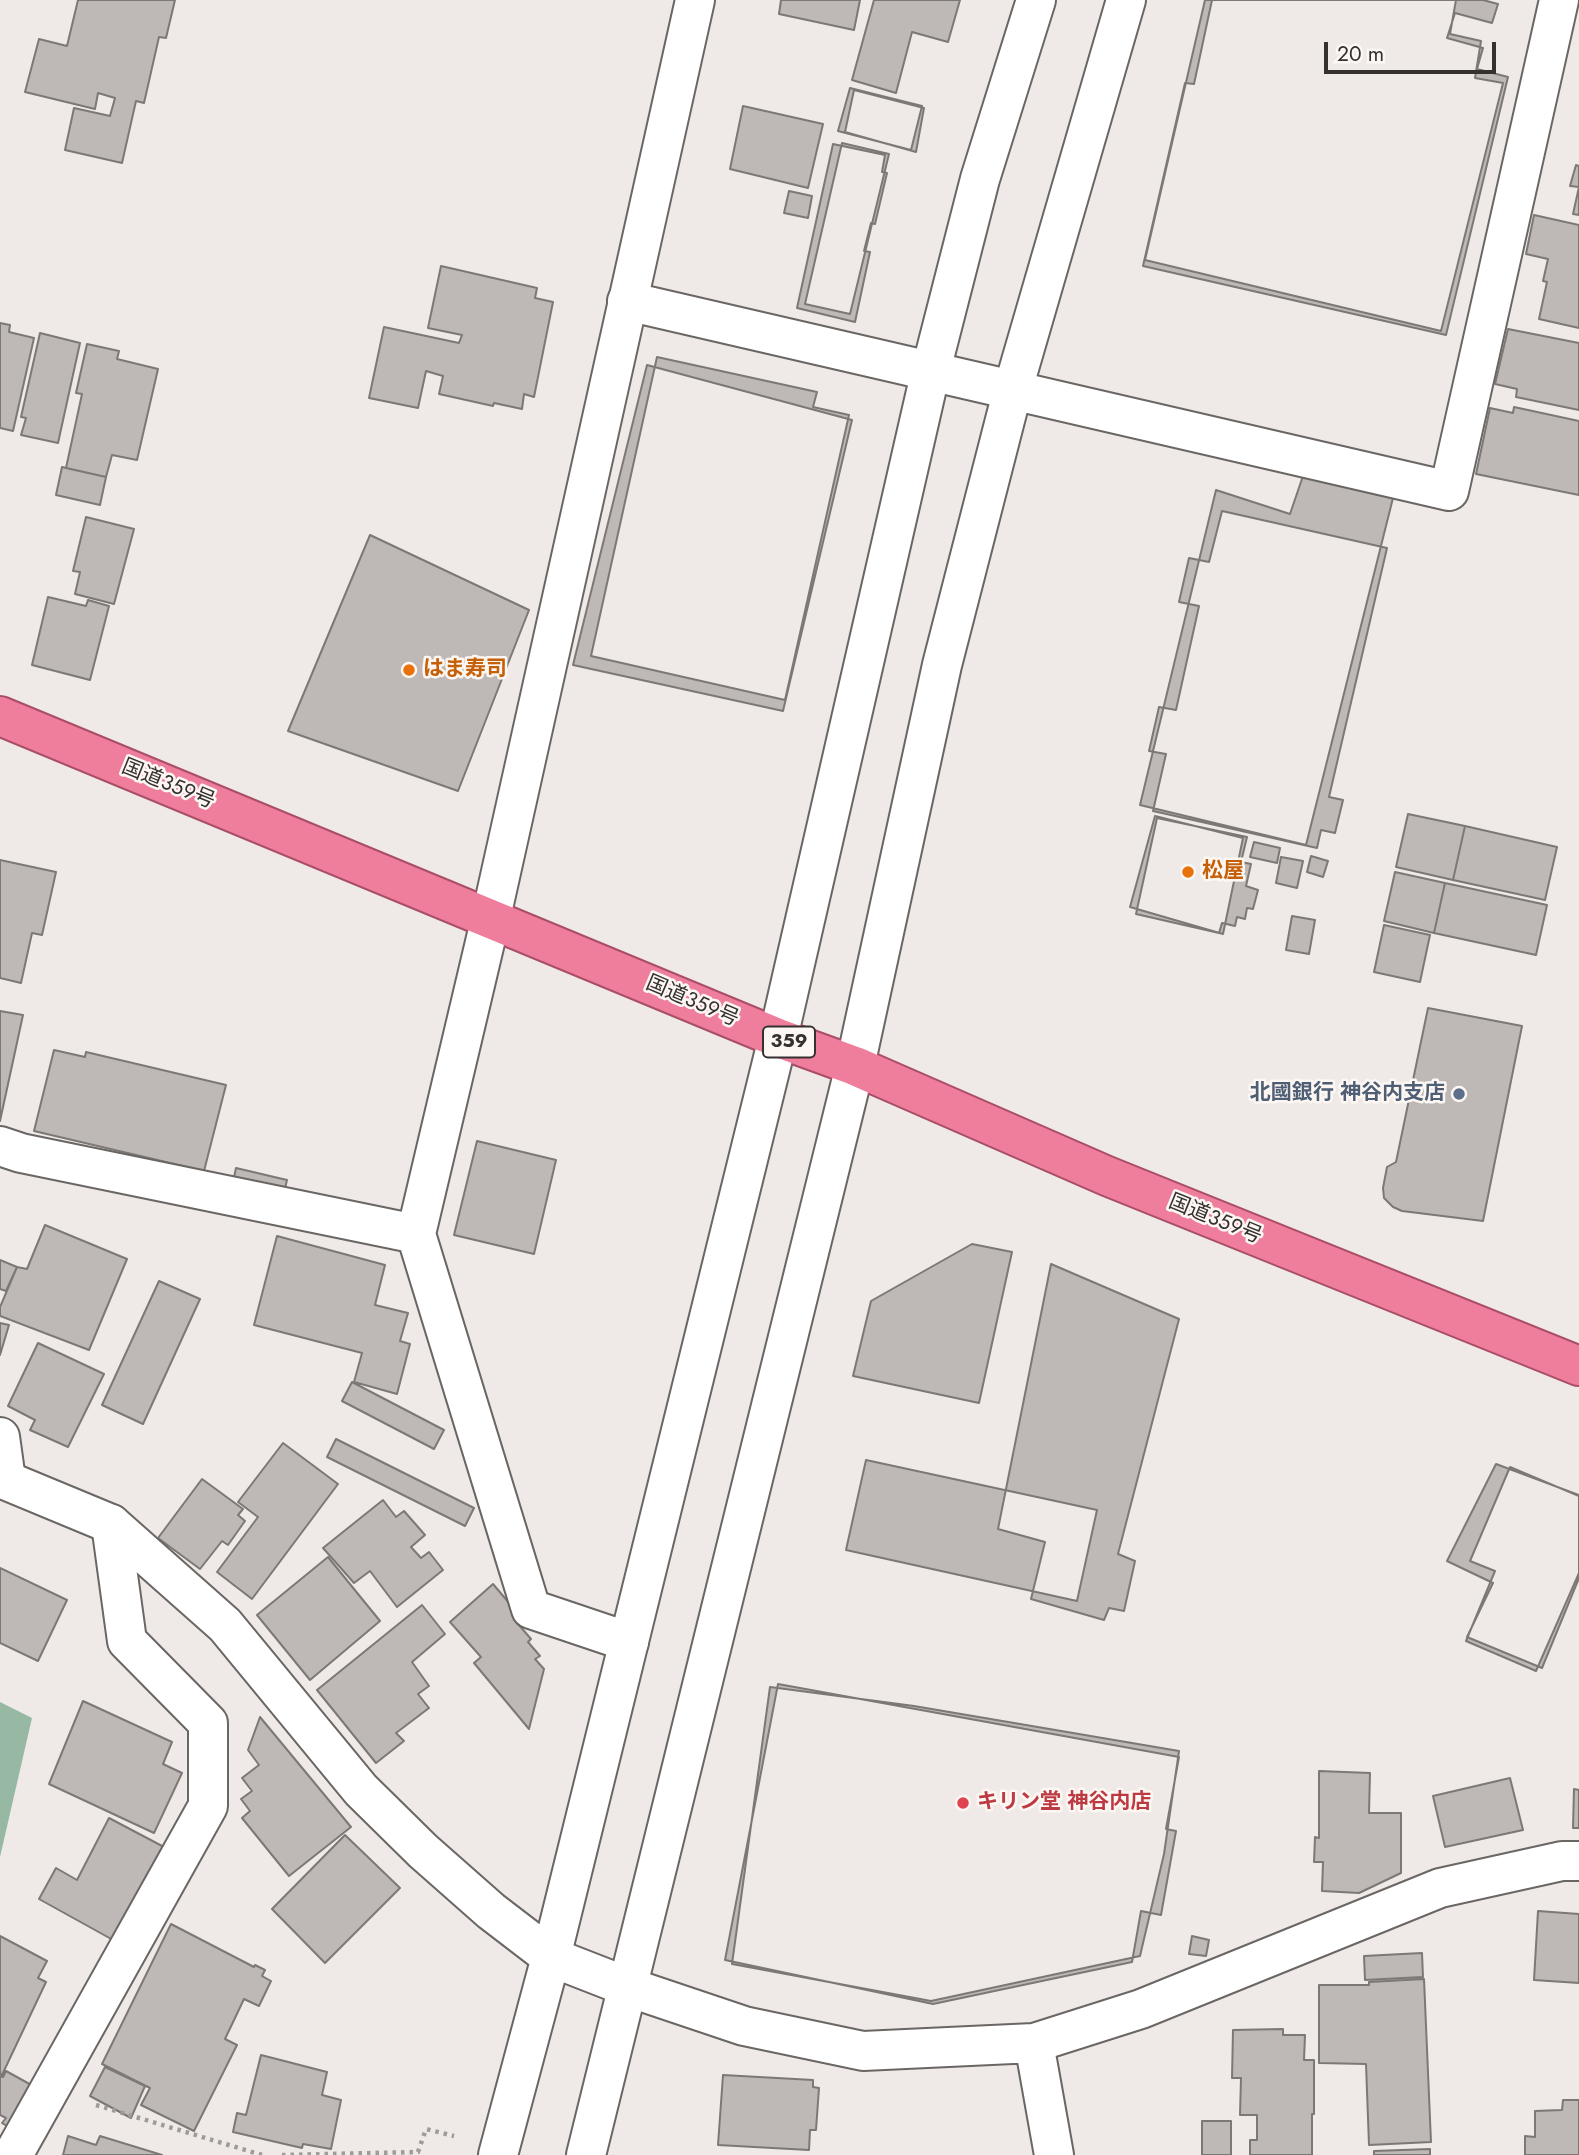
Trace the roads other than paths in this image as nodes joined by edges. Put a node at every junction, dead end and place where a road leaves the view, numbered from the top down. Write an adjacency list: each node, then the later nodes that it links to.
1 (695, 0): 5 (street)
2 (1036, 0): 6 (street)
3 (1126, 0): 7 (street)
4 (1559, 0): 7 (street)
5 (627, 301): 6 (street); 9 (street)
6 (931, 370): 7 (street); 10 (street)
7 (1013, 389): 11 (street)
8 (0, 716): 9 (highway, 国道359号 / 359)
9 (491, 917): 10 (highway, 国道359号 / 359); 13 (street)
10 (778, 1038): 11 (highway, 国道359号 / 359); 18 (street)
11 (855, 1066): 14 (highway, 国道359号 / 359); 21 (street)
12 (0, 1146): 13 (street)
13 (416, 1234): 18 (street)
14 (1579, 1366)
15 (0, 1437): 16 (street)
16 (3, 1479): 17 (street)
17 (111, 1524): 20 (street); 23 (street)
18 (629, 1642): 20 (street)
19 (1579, 1861): 22 (street)
20 (551, 1957): 21 (street); 24 (street)
21 (628, 1987): 22 (street); 25 (street)
22 (1034, 2043): 26 (street)
23 (13, 2155)
24 (498, 2155)
25 (586, 2155)
26 (1054, 2155)

